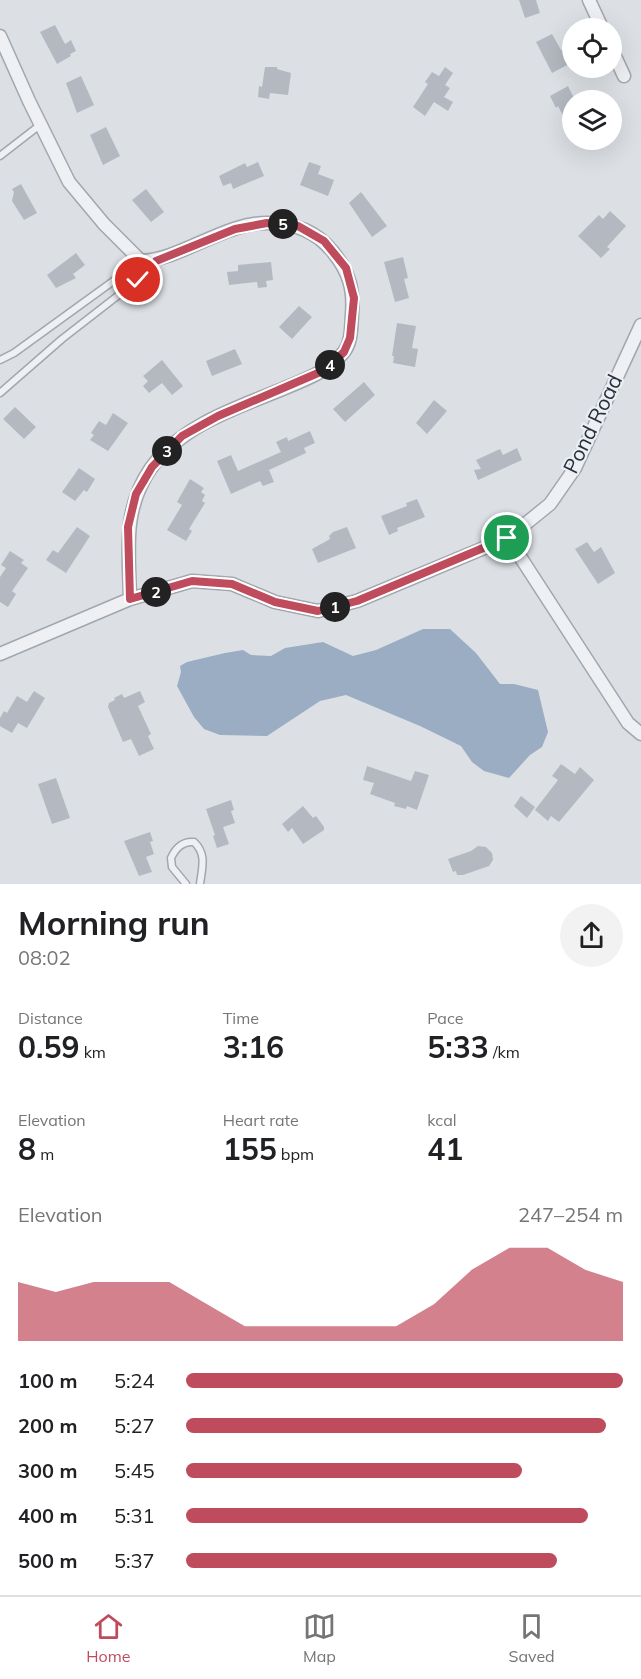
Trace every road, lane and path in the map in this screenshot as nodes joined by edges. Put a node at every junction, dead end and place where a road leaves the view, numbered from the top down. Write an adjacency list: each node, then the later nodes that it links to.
1 (589, 0): 2 (street)
2 (597, 18)
3 (0, 36): 6 (street)
4 (622, 72): 5 (street)
5 (624, 76)
6 (41, 125): 7 (lane); 8 (street)
7 (0, 156)
8 (141, 261): 9 (street); 11 (lane)
9 (156, 261): 12 (lane); 14 (street)
10 (641, 325): 13 (street, Pond Road)
11 (0, 360)
12 (0, 393)
13 (507, 538): 14 (street, Pond Road); 16 (street)
14 (130, 599): 15 (street, Pond Road)
15 (0, 654)
16 (641, 734)
17 (186, 884): 18 (lane)
18 (200, 884)

